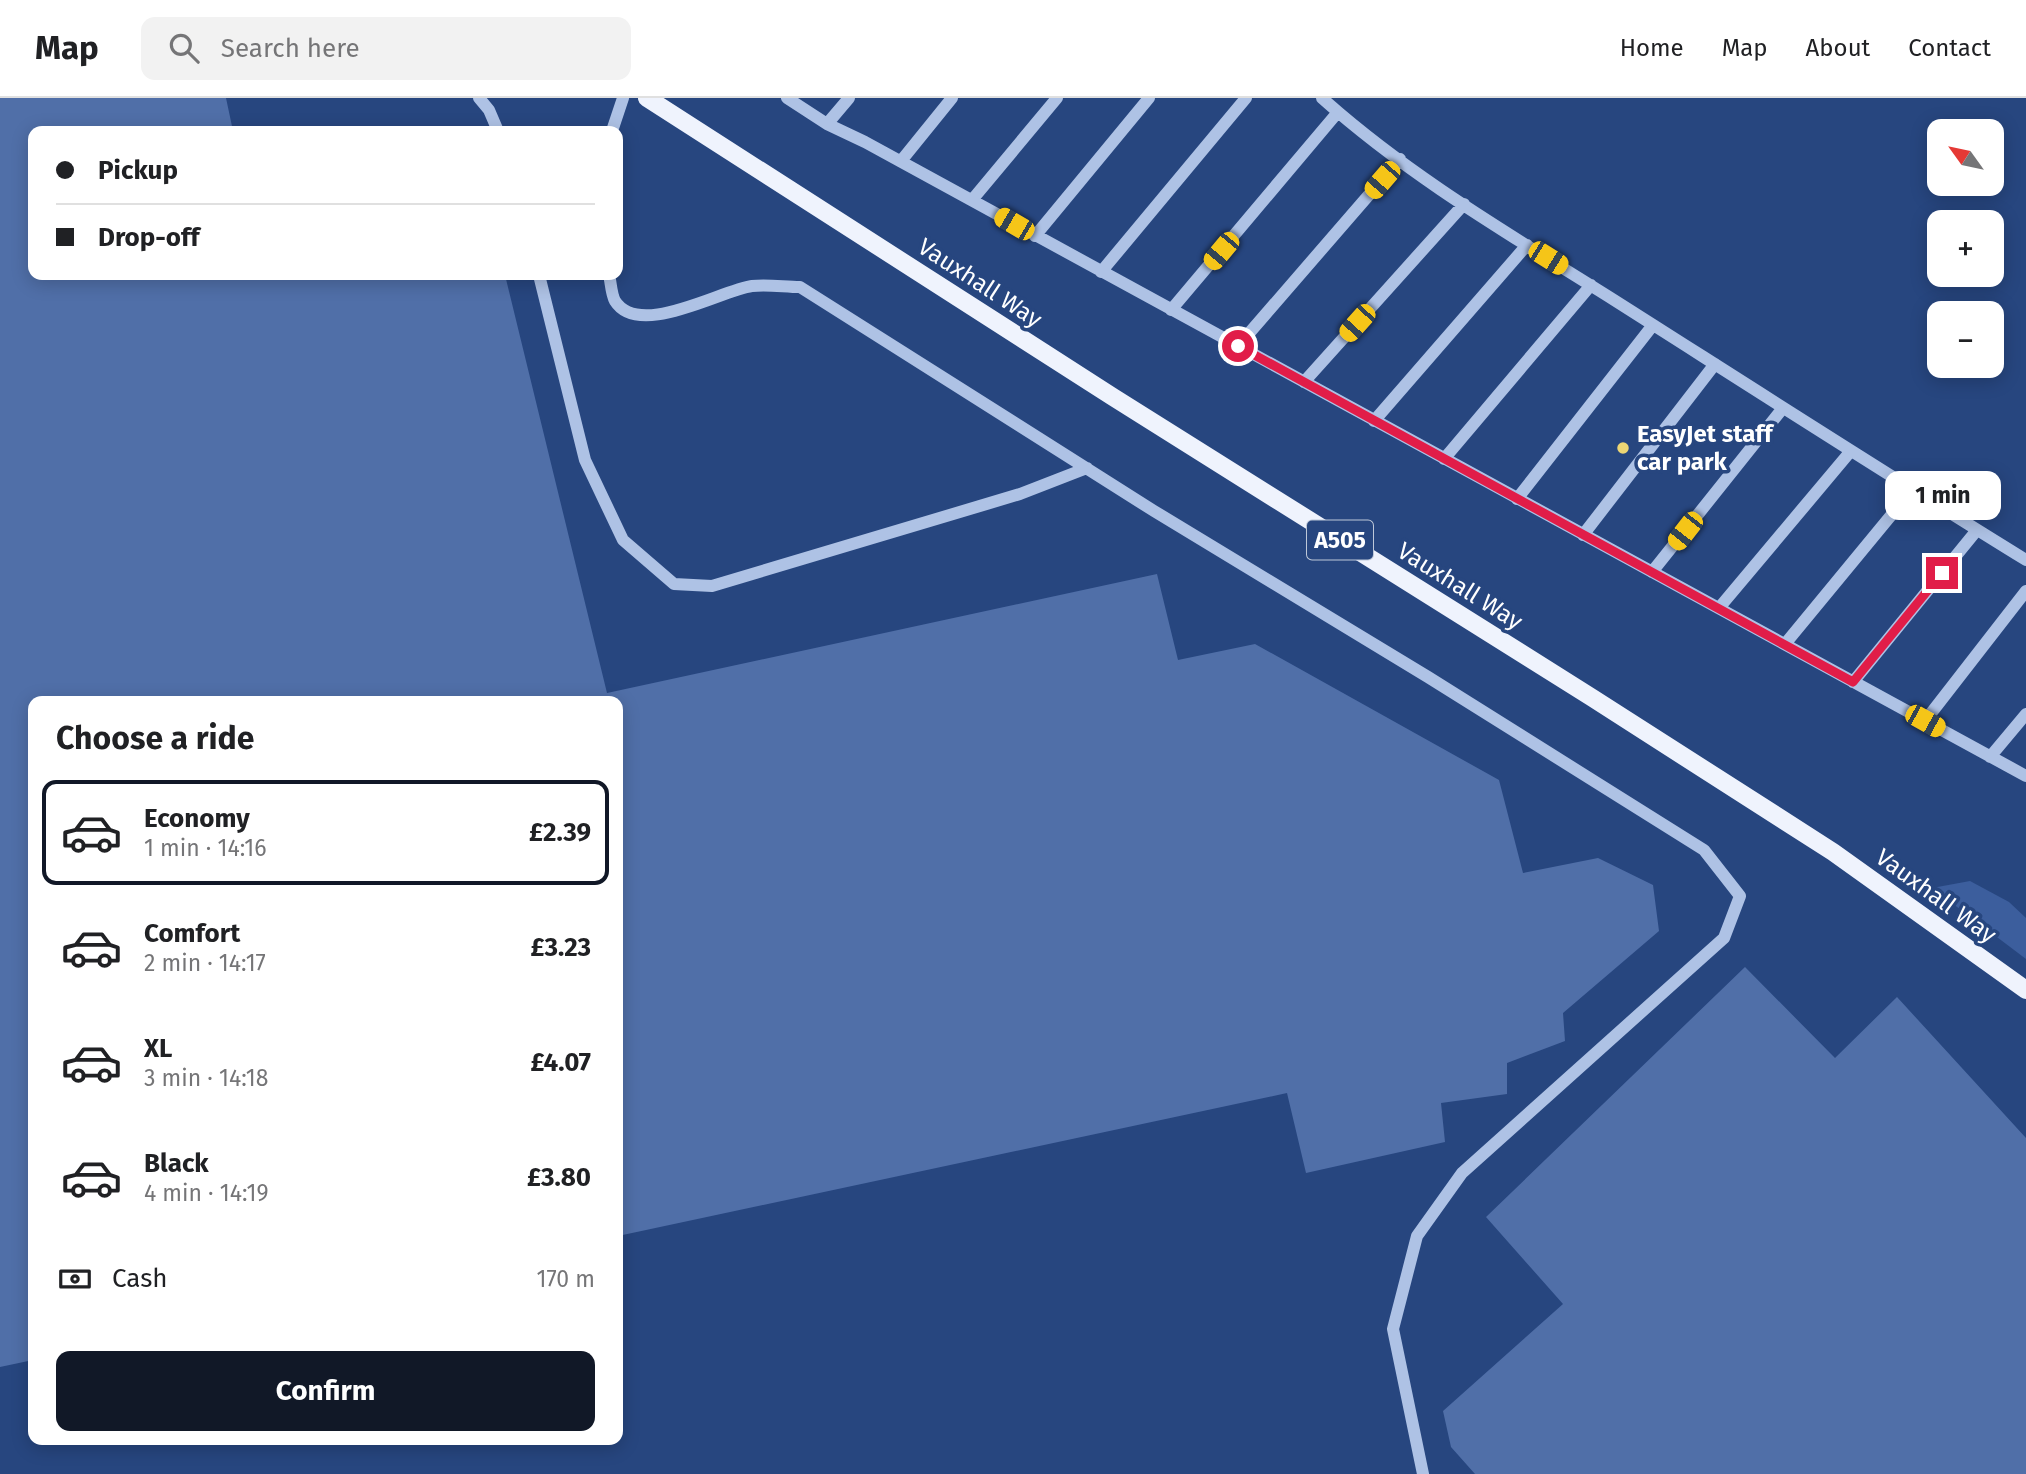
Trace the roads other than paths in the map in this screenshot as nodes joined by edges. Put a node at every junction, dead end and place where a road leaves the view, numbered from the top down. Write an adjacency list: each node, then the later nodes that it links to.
1 (479, 98): 13 (lane)
2 (623, 98): 14 (lane)
3 (647, 98): 49 (main road, Vauxhall Way / A505)
4 (787, 98): 12 (lane)
5 (849, 98): 12 (lane)
6 (952, 98): 16 (lane)
7 (1057, 98): 17 (lane)
8 (1149, 98): 19 (lane)
9 (1246, 98): 21 (lane)
10 (1322, 98): 11 (lane)
11 (1338, 112): 15 (lane); 25 (lane)
12 (827, 124): 16 (lane)
13 (496, 126)
14 (614, 126)
15 (1400, 159): 18 (lane); 27 (lane)
16 (901, 161): 17 (lane)
17 (972, 200): 19 (lane)
18 (1464, 204): 20 (lane); 29 (lane)
19 (1035, 236): 21 (lane)
20 (1527, 245): 24 (lane); 31 (lane)
21 (1101, 272): 25 (lane)
22 (540, 280): 34 (lane)
23 (610, 280): 34 (lane)
24 (1591, 285): 26 (lane); 33 (lane)
25 (1171, 310): 27 (lane)
26 (1653, 325): 28 (lane); 36 (lane)
27 (1238, 346): 29 (lane)
28 (1715, 365): 30 (lane); 38 (lane)
29 (1304, 382): 31 (lane)
30 (1783, 408): 32 (lane); 40 (lane)
31 (1374, 421): 33 (lane)
32 (1850, 452): 35 (lane); 42 (lane)
33 (1444, 459): 36 (lane)
34 (1087, 468): 50 (lane)
35 (1912, 490): 37 (lane); 43 (lane)
36 (1517, 499): 38 (lane)
37 (1977, 530): 39 (lane); 44 (lane)
38 (1584, 535): 40 (lane)
39 (2026, 560)
40 (1652, 572): 42 (lane)
41 (2026, 591): 46 (lane)
42 (1719, 608): 43 (lane)
43 (1785, 644): 44 (lane)
44 (1853, 682): 46 (lane)
45 (2026, 713): 47 (lane)
46 (1925, 721): 47 (lane)
47 (1990, 757): 48 (lane)
48 (2026, 776)
49 (2026, 990)
50 (1423, 1474)

